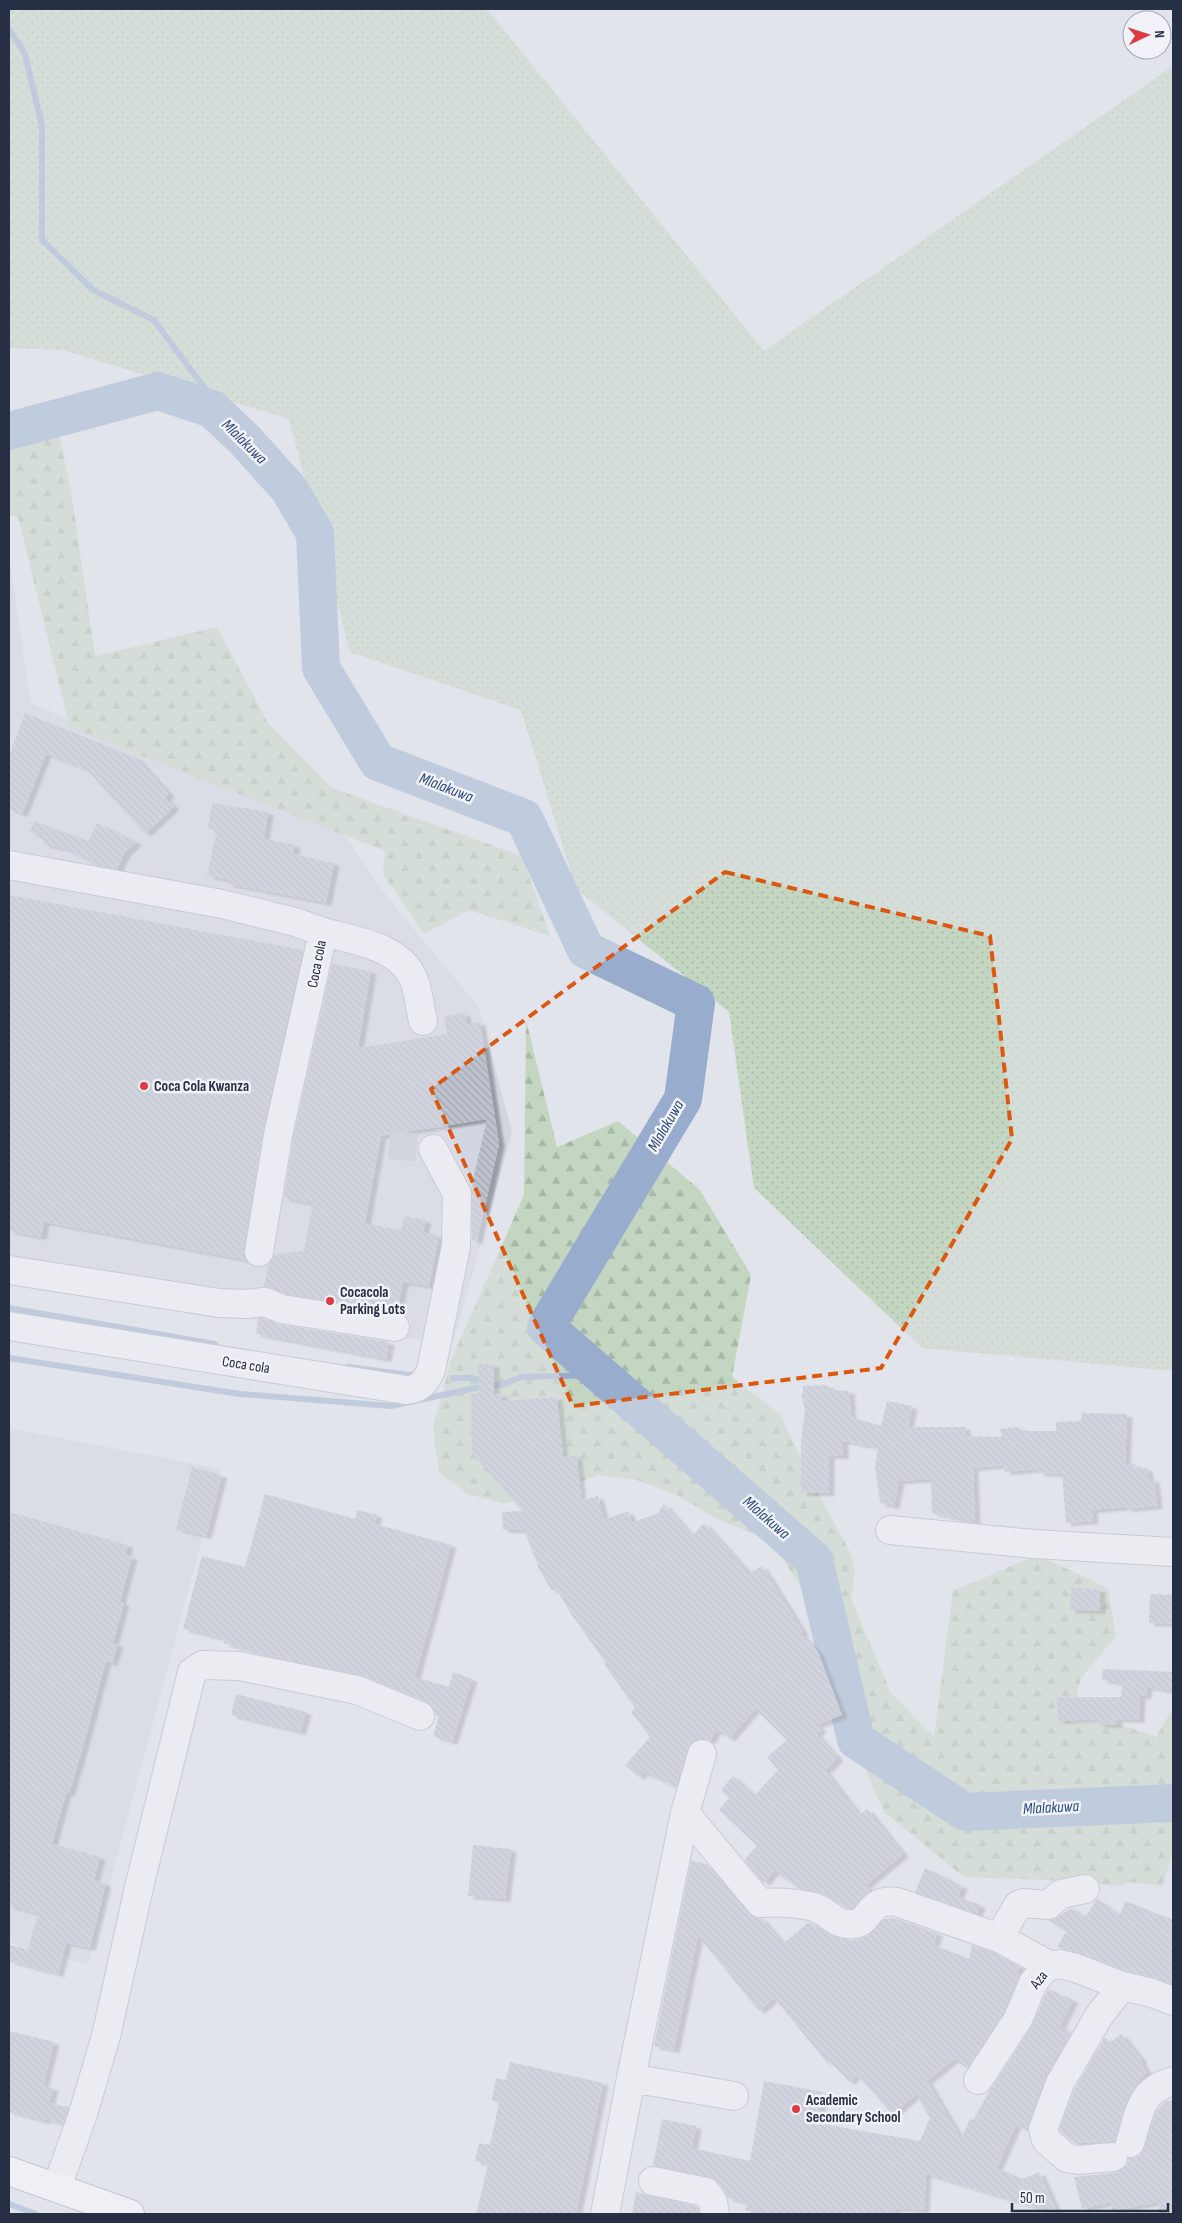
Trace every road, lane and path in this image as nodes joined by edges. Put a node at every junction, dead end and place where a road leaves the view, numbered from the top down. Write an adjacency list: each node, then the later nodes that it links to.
1 (9, 865): 2 (street, Coca cola)
2 (323, 932): 3 (street); 5 (street, Coca cola)
3 (422, 1021)
4 (433, 1149): 7 (street, Coca cola)
5 (259, 1252)
6 (9, 1270): 8 (street)
7 (9, 1326)
8 (395, 1327)
9 (890, 1530): 10 (street)
10 (1173, 1552)
11 (420, 1716): 25 (street)
12 (702, 1754): 13 (street)
13 (685, 1813): 15 (street); 19 (street)
14 (1085, 1889): 15 (street)
15 (999, 1938): 16 (street)
16 (1051, 1966): 17 (street, Aza); 20 (street, Aza)
17 (1122, 1986): 18 (street, Aza); 21 (street)
18 (1173, 2001)
19 (630, 2078): 22 (street); 27 (street)
20 (978, 2080)
21 (1173, 2081)
22 (734, 2096)
23 (9, 2171): 25 (main road)
24 (653, 2181): 28 (street)
25 (57, 2187): 26 (main road)
26 (130, 2214)
27 (605, 2214)
28 (715, 2214)

